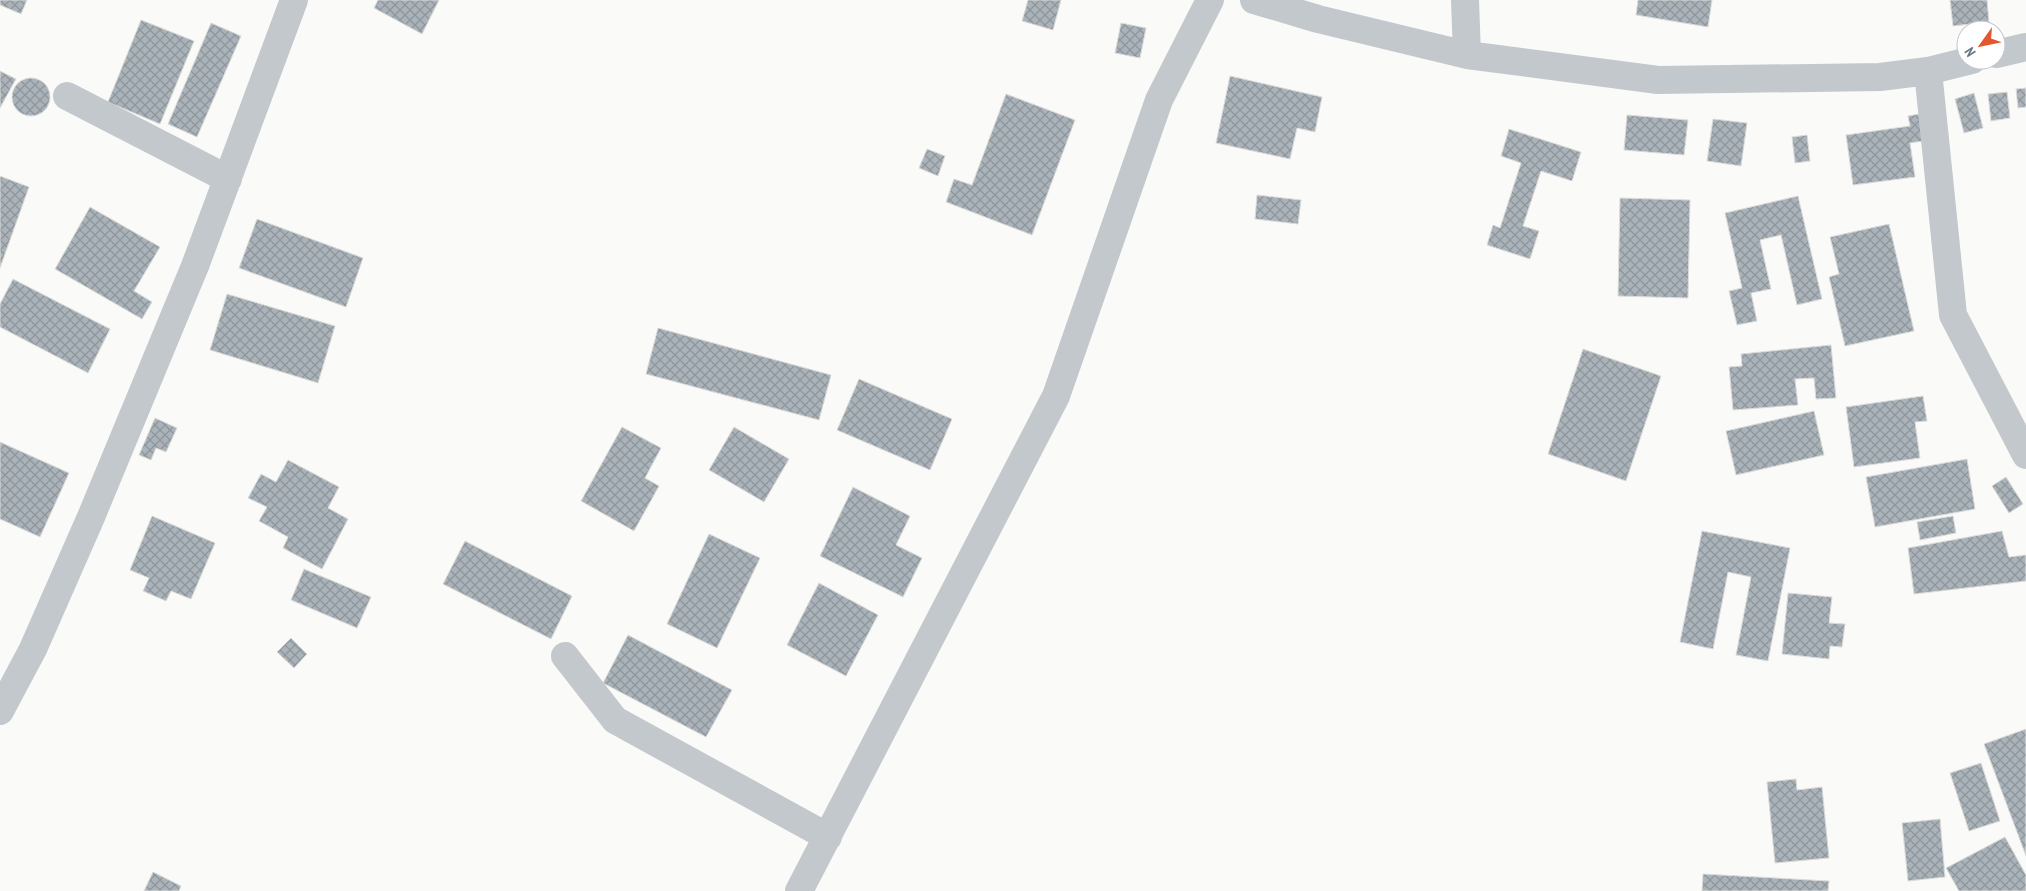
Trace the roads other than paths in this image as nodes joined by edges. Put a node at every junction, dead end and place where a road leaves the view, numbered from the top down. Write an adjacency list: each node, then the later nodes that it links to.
1 (294, 0): 11 (street)
2 (1210, 0): 15 (street)
3 (1254, 0): 7 (street)
4 (1465, 0): 7 (street)
5 (2026, 47): 6 (street)
6 (2006, 52)
7 (1466, 56): 9 (street)
8 (1956, 64): 9 (street)
9 (1928, 70): 12 (street)
10 (67, 96): 11 (street)
11 (228, 178): 14 (street)
12 (2026, 455)
13 (565, 656): 15 (street)
14 (0, 711)
15 (828, 837): 16 (street)
16 (799, 891)

